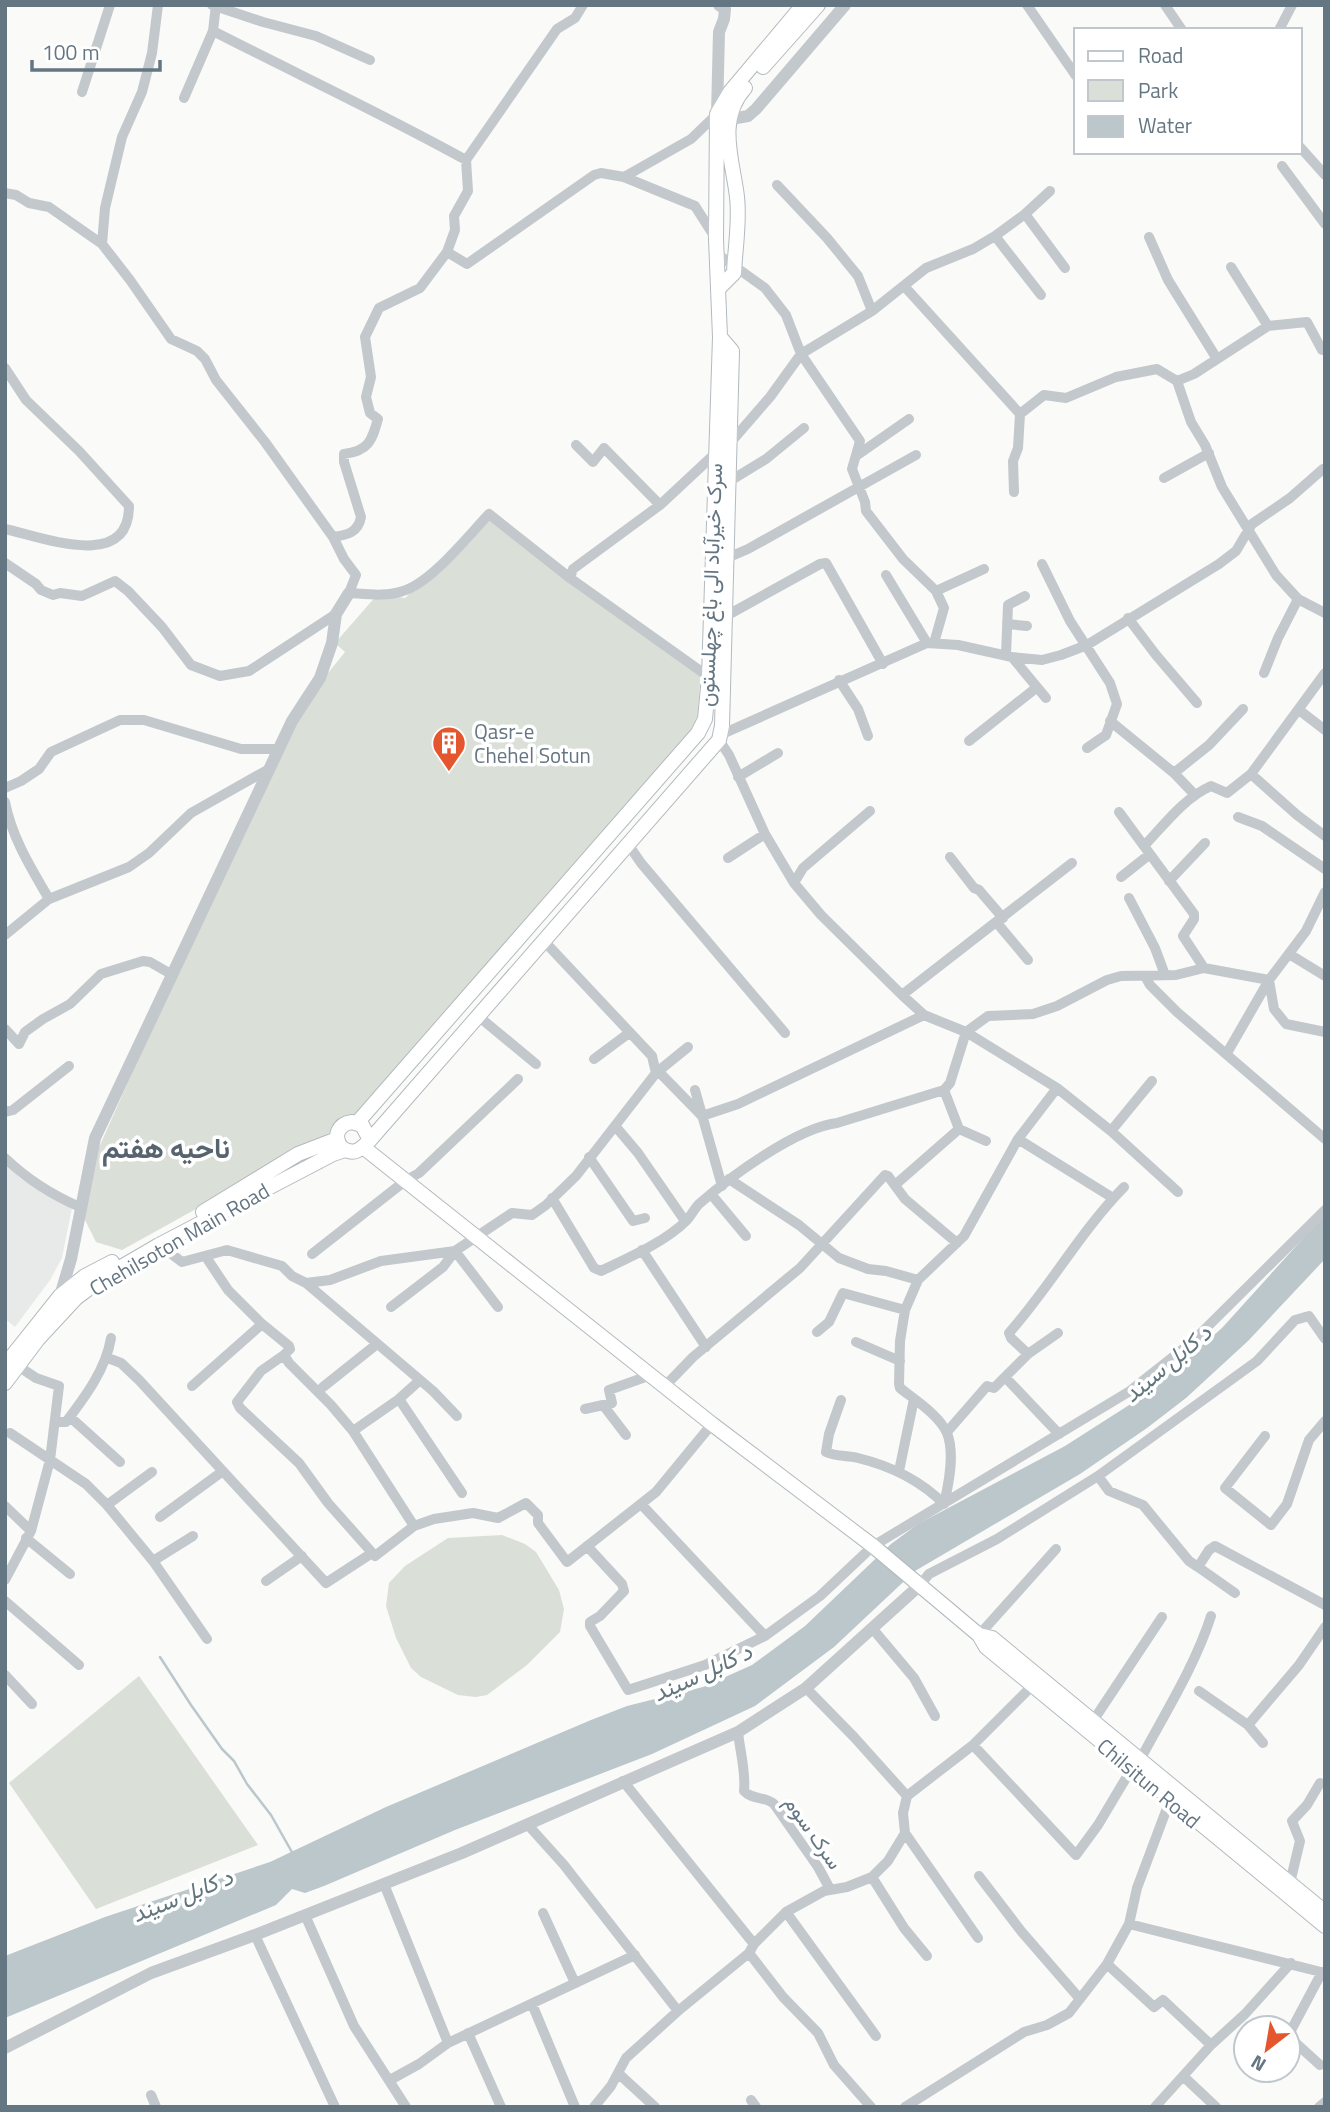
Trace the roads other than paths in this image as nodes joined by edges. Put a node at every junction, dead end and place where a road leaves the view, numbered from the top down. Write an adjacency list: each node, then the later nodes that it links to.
1 (110, 5): 17 (street)
2 (158, 5): 32 (street)
3 (583, 5): 21 (street)
4 (719, 5): 19 (street, سرک خیرآباد الی باغ چهلستون)
5 (803, 5): 19 (main road)
6 (818, 5): 19 (main road)
7 (845, 5): 19 (street)
8 (1027, 5): 16 (street)
9 (1165, 5): 12 (street)
10 (1292, 5): 13 (street)
11 (215, 6): 14 (street); 15 (street)
12 (1181, 28)
13 (1280, 28)
14 (213, 31): 18 (street); 21 (street)
15 (370, 60)
16 (1074, 73)
17 (82, 92)
18 (184, 98)
19 (724, 116): 24 (street); 33 (main road, سرک خیرآباد الی باغ چهلستون); 35 (main road)
20 (1302, 148): 23 (street)
21 (466, 160): 34 (street)
22 (1282, 166): 29 (street)
23 (1325, 175)
24 (624, 177): 33 (street); 34 (street)
25 (777, 185): 41 (street)
26 (1050, 191): 28 (street)
27 (5, 193): 32 (street)
28 (1025, 214): 30 (street); 37 (street)
29 (1325, 224)
30 (995, 236): 38 (street); 40 (street)
31 (1149, 237): 46 (street)
32 (102, 244): 66 (street)
33 (716, 246): 35 (street); 39 (main road, سرک خیرآباد الی باغ چهلستون)
34 (447, 253): 66 (street)
35 (734, 266): 39 (main road); 45 (street)
36 (1231, 267): 42 (street)
37 (1065, 268)
38 (905, 287): 41 (street); 49 (street)
39 (719, 288): 43 (main road, سرک خیرآباد الی باغ چهلستون)
40 (1041, 295)
41 (872, 311): 45 (street)
42 (1268, 326): 44 (street); 46 (street)
43 (720, 337): 52 (main road); 54 (main road, سرک خیرآباد الی باغ چهلستون)
44 (1324, 351)
45 (801, 354): 52 (street); 57 (street)
46 (1217, 359): 48 (street)
47 (5, 368): 64 (street)
48 (1177, 381): 49 (street); 55 (street)
49 (1020, 414): 62 (street)
50 (909, 419): 57 (street)
51 (804, 428): 60 (street)
52 (729, 443): 54 (street); 60 (main road)
53 (576, 445): 63 (street)
54 (715, 453): 60 (main road, سرک خیرآباد الی باغ چهلستون); 63 (street)
55 (1209, 453): 59 (street); 65 (street)
56 (916, 455): 61 (street)
57 (855, 456): 61 (street)
58 (1323, 469): 65 (street)
59 (1164, 478)
60 (722, 486): 67 (main road); 89 (main road, سرک خیرآباد الی باغ چهلستون)
61 (859, 487): 67 (street); 73 (street)
62 (1014, 492)
63 (660, 505): 72 (street)
64 (5, 528)
65 (1249, 530): 76 (street); 80 (street)
66 (333, 537): 74 (street)
67 (727, 558): 79 (main road)
68 (5, 563): 78 (street)
69 (1042, 564): 84 (street)
70 (984, 569): 73 (street)
71 (886, 575): 83 (street)
72 (570, 578): 74 (street); 89 (street)
73 (936, 591): 83 (street)
74 (349, 593): 78 (street)
75 (1025, 596): 81 (street)
76 (1298, 599): 77 (street); 87 (street)
77 (1325, 613)
78 (336, 614): 102 (street)
79 (726, 615): 86 (street); 99 (main road)
80 (1128, 618): 84 (street); 93 (street)
81 (1007, 624): 82 (street); 85 (street)
82 (1027, 626)
83 (931, 643): 85 (street); 86 (street)
84 (1087, 645): 85 (street); 96 (street)
85 (1009, 656): 91 (street)
86 (883, 664): 90 (street)
87 (1264, 673)
88 (1325, 673): 95 (street)
89 (709, 677): 162 (main road, سرک خیرآباد الی باغ چهلستون)
90 (839, 680): 98 (street); 99 (street)
91 (1036, 688): 92 (street); 100 (street)
92 (1046, 698)
93 (1197, 703)
94 (1243, 709): 105 (street)
95 (1299, 710): 97 (street); 106 (street)
96 (1110, 721): 101 (street); 105 (street)
97 (1325, 730)
98 (868, 736)
99 (720, 737): 107 (street); 117 (main road)
100 (969, 741)
101 (1087, 748)
102 (279, 749): 104 (street); 108 (street)
103 (778, 753): 107 (street)
104 (271, 768): 128 (street); 136 (street)
105 (1174, 773): 109 (street)
106 (1251, 774): 109 (street); 115 (street)
107 (738, 777): 114 (street)
108 (5, 788)
109 (1195, 795): 118 (street)
110 (5, 802): 128 (street)
111 (870, 811): 125 (street)
112 (1119, 812): 118 (street)
113 (1238, 817): 122 (street)
114 (765, 834): 120 (street); 125 (street)
115 (1325, 836)
116 (1205, 843): 124 (street)
117 (628, 844): 132 (main road); 148 (street)
118 (1147, 850): 123 (street); 124 (street)
119 (950, 857): 130 (street)
120 (728, 858)
121 (1072, 863): 130 (street)
122 (1325, 869)
123 (1121, 877)
124 (1169, 881): 135 (street)
125 (794, 883): 141 (street)
126 (1325, 892): 129 (street)
127 (1129, 898): 137 (street)
128 (49, 899): 131 (street)
129 (1323, 905): 133 (street)
130 (1000, 920): 134 (street); 141 (street)
131 (5, 934)
132 (544, 941): 143 (main road); 147 (street)
133 (1289, 954): 138 (street); 140 (street)
134 (1028, 960)
135 (1204, 968): 137 (street); 140 (street)
136 (171, 974): 144 (street); 181 (street)
137 (1165, 975): 139 (street)
138 (1325, 975)
139 (1145, 976): 145 (street); 150 (street)
140 (1269, 980): 146 (street); 150 (street)
141 (902, 995): 142 (street)
142 (924, 1015): 145 (street); 161 (street)
143 (478, 1016): 152 (street); 169 (main road)
144 (5, 1029)
145 (966, 1032): 157 (street); 159 (street)
146 (1325, 1032)
147 (629, 1033): 151 (street); 154 (street)
148 (785, 1033)
149 (688, 1046): 154 (street)
150 (1227, 1053): 167 (street)
151 (594, 1059)
152 (536, 1064)
153 (69, 1066): 160 (street)
154 (656, 1073): 161 (street); 163 (street)
155 (518, 1079): 173 (street)
156 (1152, 1081): 165 (street)
157 (1057, 1088): 165 (street); 166 (street)
158 (695, 1090): 161 (street)
159 (944, 1090): 164 (street); 174 (street)
160 (5, 1112)
161 (702, 1116): 174 (street)
162 (357, 1123): 169 (main road); 170 (main road)
163 (615, 1127): 171 (street); 184 (street)
164 (959, 1129): 168 (street); 175 (street)
165 (1111, 1130): 177 (street)
166 (1018, 1139): 180 (street); 187 (street)
167 (1325, 1139)
168 (986, 1141)
169 (367, 1143): 170 (main road); 173 (main road, Chilsitun Road)
170 (341, 1145): 188 (main road, Chehilsoton Main Road)
171 (589, 1157): 179 (street); 183 (street)
172 (5, 1158): 181 (street)
173 (405, 1181): 186 (main road, Chilsitun Road); 192 (street)
174 (725, 1183): 178 (street); 189 (street)
175 (895, 1185): 187 (street); 189 (street)
176 (1124, 1187): 180 (street)
177 (1178, 1192)
178 (711, 1194): 184 (street); 185 (street)
179 (552, 1198): 186 (street); 190 (street)
180 (1113, 1198): 210 (street)
181 (80, 1207): 194 (street)
182 (1325, 1210): 235 (street)
183 (645, 1218)
184 (685, 1221): 190 (street)
185 (746, 1236)
186 (477, 1237): 191 (street); 215 (main road, Chilsitun Road)
187 (957, 1242): 196 (street)
188 (156, 1243): 193 (street); 195 (main road, Chehilsoton Main Road); 214 (main road, Chehilsoton Main Road)
189 (824, 1243): 196 (street); 209 (street)
190 (642, 1250): 209 (street)
191 (455, 1251): 197 (street); 199 (street); 200 (street)
192 (312, 1254)
193 (206, 1257): 197 (street); 202 (street)
194 (71, 1259): 195 (street); 198 (street)
195 (85, 1276): 198 (main road, Chehilsoton Main Road)
196 (918, 1280): 201 (street)
197 (306, 1283): 208 (street)
198 (60, 1296): 214 (main road, Chehilsoton Main Road)
199 (391, 1307)
200 (498, 1307)
201 (905, 1310): 203 (street); 213 (street)
202 (262, 1324): 211 (street); 219 (street)
203 (817, 1332)
204 (1058, 1333): 210 (street)
205 (111, 1338): 212 (street)
206 (1325, 1339): 243 (street)
207 (856, 1342): 213 (street)
208 (377, 1344): 217 (street); 221 (street)
209 (706, 1347): 220 (street)
210 (1028, 1354): 216 (street)
211 (284, 1355): 232 (street); 256 (street)
212 (108, 1358): 228 (street); 240 (street)
213 (900, 1361): 223 (street)
214 (8, 1365): 218 (main road, Chehilsoton Main Road); 230 (street)
215 (651, 1376): 220 (main road, Chilsitun Road); 225 (street)
216 (1005, 1377): 233 (street); 235 (street)
217 (420, 1380): 222 (street); 227 (street)
218 (5, 1383)
219 (192, 1386)
220 (665, 1386): 231 (main road, Chilsitun Road)
221 (323, 1387)
222 (399, 1399): 232 (street); 244 (street)
223 (914, 1399): 233 (street); 241 (street)
224 (841, 1400): 241 (street)
225 (603, 1405): 226 (street); 236 (street)
226 (585, 1409)
227 (457, 1416)
228 (69, 1417): 230 (street); 239 (street)
229 (1325, 1421): 237 (street)
230 (56, 1422): 238 (street)
231 (712, 1424): 245 (street); 254 (main road, Chilsitun Road)
232 (353, 1431): 250 (street)
233 (947, 1432): 246 (street)
234 (10, 1433): 238 (street)
235 (1059, 1434): 246 (street)
236 (626, 1435)
237 (1265, 1436)
238 (50, 1461): 247 (street); 251 (street)
239 (120, 1462)
240 (223, 1471): 249 (street); 257 (street)
241 (899, 1471): 246 (street)
242 (152, 1472): 247 (street)
243 (1098, 1476): 259 (street); 263 (street)
244 (462, 1493)
245 (642, 1504): 253 (street); 272 (street)
246 (944, 1504): 254 (street)
247 (107, 1505): 258 (street)
248 (5, 1506): 251 (street)
249 (160, 1517)
250 (414, 1526): 253 (street); 256 (street)
251 (29, 1535): 260 (street); 261 (street)
252 (193, 1535): 258 (street)
253 (587, 1546): 272 (street)
254 (875, 1548): 263 (main road, Chilsitun Road); 272 (street)
255 (1056, 1549): 271 (street)
256 (372, 1553): 257 (street)
257 (302, 1556): 262 (street)
258 (153, 1561): 273 (street)
259 (1198, 1567): 264 (street); 266 (street)
260 (70, 1574)
261 (5, 1580)
262 (266, 1581)
263 (916, 1581): 270 (street); 271 (main road, Chilsitun Road)
264 (1235, 1593)
265 (5, 1601): 274 (street)
266 (1325, 1605)
267 (1212, 1615): 286 (street)
268 (1162, 1617): 281 (street)
269 (1325, 1627): 282 (street)
270 (872, 1628): 277 (street); 280 (street)
271 (979, 1635): 276 (main road, Chilsitun Road); 281 (main road, Chilsitun Road)
272 (765, 1636)
273 (208, 1639)
274 (79, 1665)
275 (5, 1675): 279 (street)
276 (1032, 1686): 285 (street); 286 (main road, Chilsitun Road)
277 (806, 1688): 283 (street); 289 (street)
278 (1199, 1690): 282 (street)
279 (32, 1704)
280 (935, 1716)
281 (1093, 1721): 286 (main road, Chilsitun Road)
282 (1248, 1725): 284 (street)
283 (737, 1732): 287 (street); 297 (street, سرک سوم)
284 (1263, 1743)
285 (973, 1745): 286 (street); 289 (street)
286 (1136, 1764): 290 (main road, Chilsitun Road); 296 (main road, Chilsitun Road)
287 (623, 1782): 291 (street); 306 (street)
288 (1320, 1783): 296 (street)
289 (907, 1796): 292 (street)
290 (1170, 1800): 302 (street); 303 (main road, Chilsitun Road)
291 (528, 1825): 295 (street); 307 (street)
292 (905, 1833): 294 (street); 305 (street)
293 (979, 1875): 313 (street)
294 (872, 1877): 297 (street); 308 (street)
295 (384, 1884): 301 (street); 318 (street)
296 (1290, 1884): 299 (main road, Chilsitun Road)
297 (830, 1889): 298 (street)
298 (786, 1912): 306 (street); 317 (street)
299 (1325, 1912)
300 (544, 1913): 312 (street)
301 (305, 1915): 304 (street); 324 (street)
302 (1129, 1924): 309 (street); 310 (street)
303 (1325, 1926)
304 (256, 1935): 320 (street); 329 (street)
305 (978, 1938)
306 (751, 1948): 315 (street); 335 (street)
307 (635, 1955): 312 (street); 315 (street)
308 (926, 1956)
309 (1291, 1963): 311 (street); 319 (street)
310 (1107, 1964): 313 (street); 319 (street)
311 (1324, 1973): 321 (street)
312 (575, 1983): 314 (street)
313 (1080, 1999): 327 (street)
314 (532, 2004): 316 (street); 332 (street)
315 (678, 2011): 322 (street)
316 (468, 2033): 318 (street); 331 (street)
317 (876, 2036)
318 (448, 2043): 324 (street)
319 (1211, 2045): 323 (street)
320 (5, 2048)
321 (1320, 2064)
322 (619, 2074): 333 (street); 334 (street)
323 (1183, 2076): 336 (street); 337 (street)
324 (390, 2080): 330 (street)
325 (151, 2095): 328 (street)
326 (1325, 2102): 338 (street)
327 (910, 2106)
328 (156, 2107)
329 (335, 2107)
330 (406, 2107)
331 (501, 2107)
332 (575, 2107)
333 (594, 2107)
334 (655, 2107)
335 (871, 2107)
336 (1155, 2107)
337 (1216, 2107)
338 (1319, 2107)

